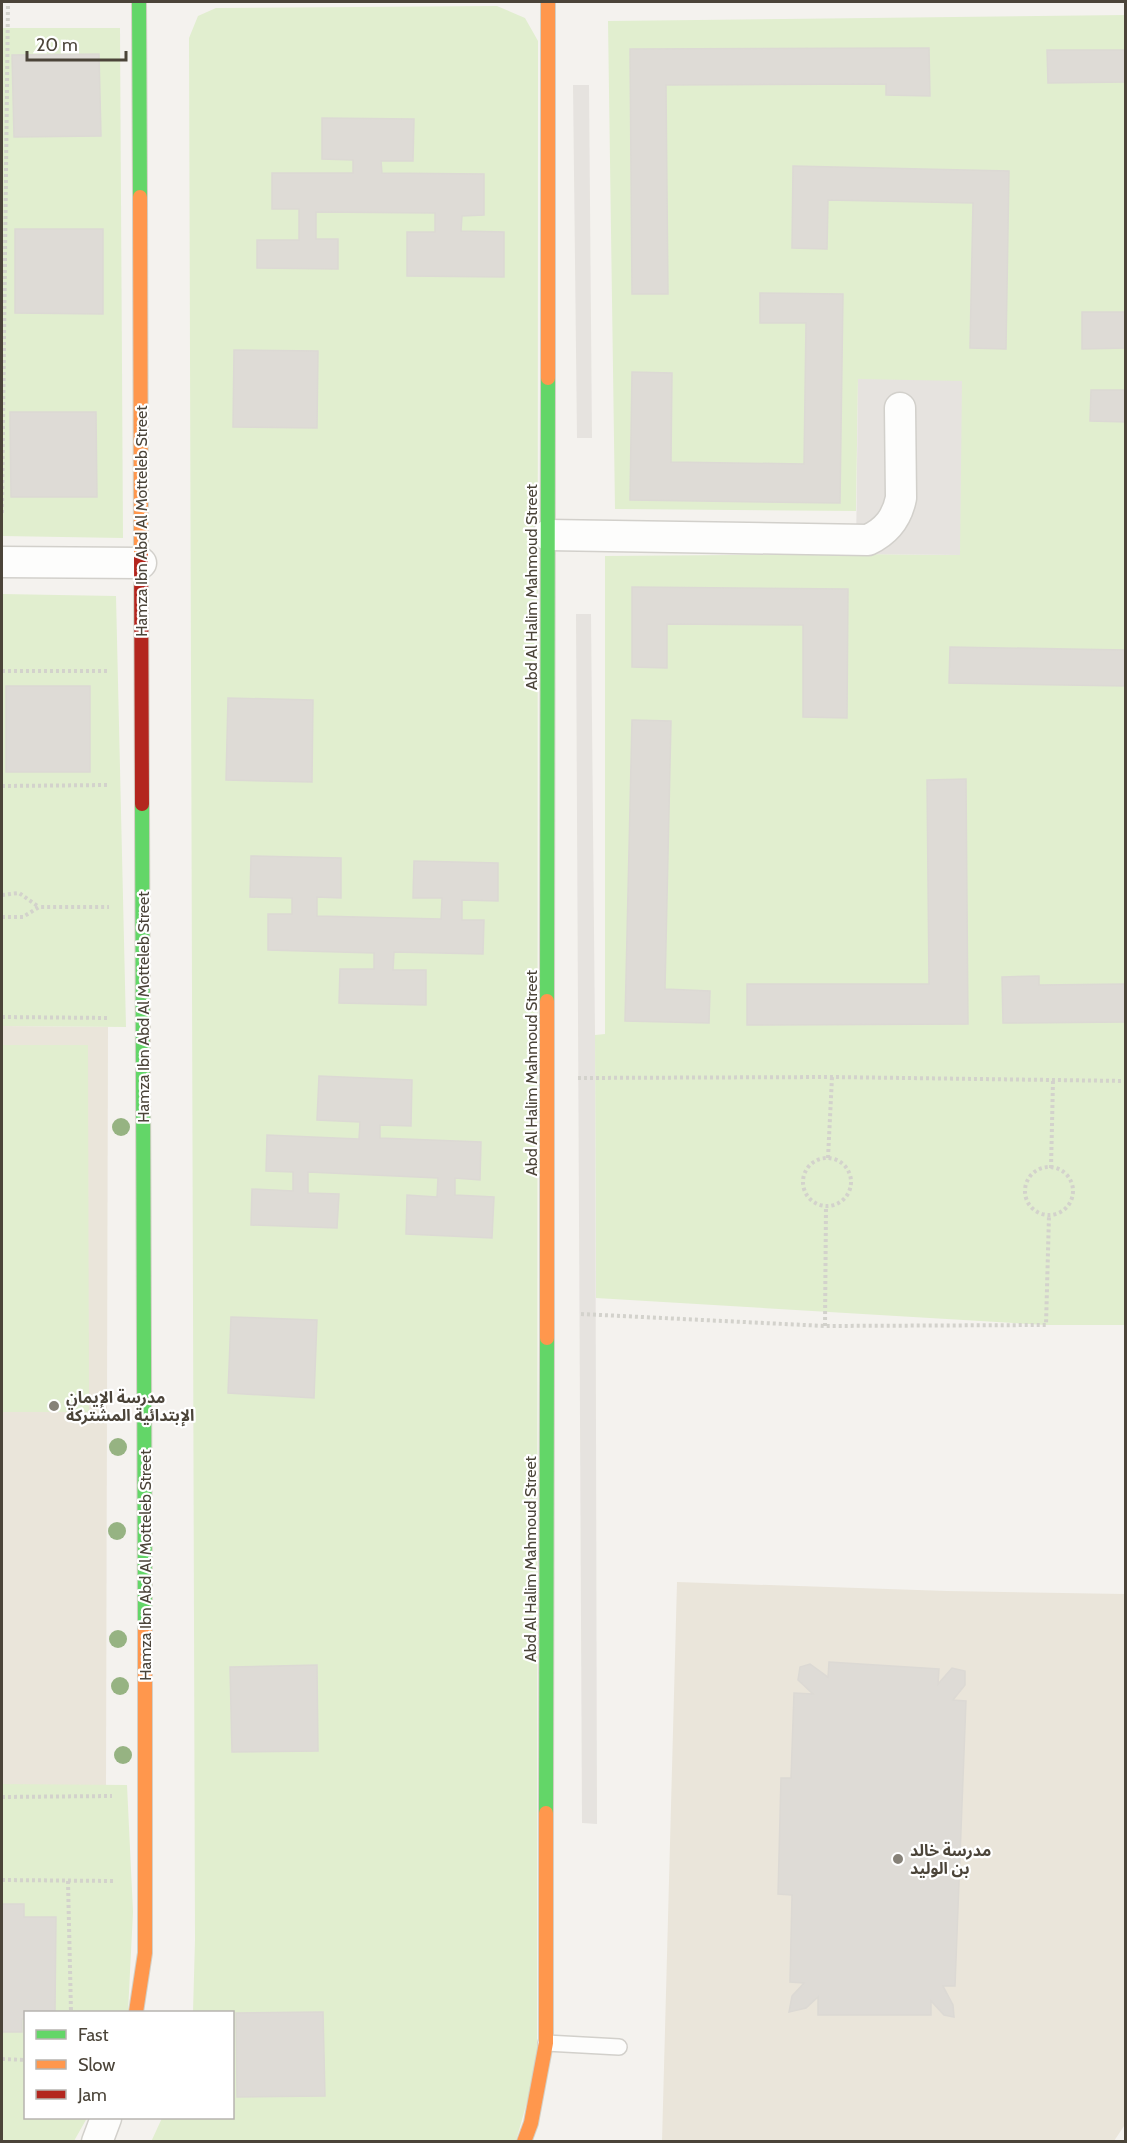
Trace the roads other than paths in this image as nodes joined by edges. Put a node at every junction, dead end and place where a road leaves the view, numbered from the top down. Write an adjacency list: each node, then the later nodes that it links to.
1 (139, 2): 6 (street, Hamza Ibn Abd Al Motteleb Street)
2 (548, 2): 4 (street, Abd Al Halim Mahmoud Street)
3 (900, 408): 4 (street)
4 (548, 535): 8 (street, Abd Al Halim Mahmoud Street)
5 (2, 562): 6 (street)
6 (141, 563): 7 (street, Hamza Ibn Abd Al Motteleb Street)
7 (136, 2011)
8 (546, 2043): 9 (lane); 12 (street, Abd Al Halim Mahmoud Street)
9 (619, 2047)
10 (106, 2119): 11 (street)
11 (97, 2142)
12 (525, 2142)

